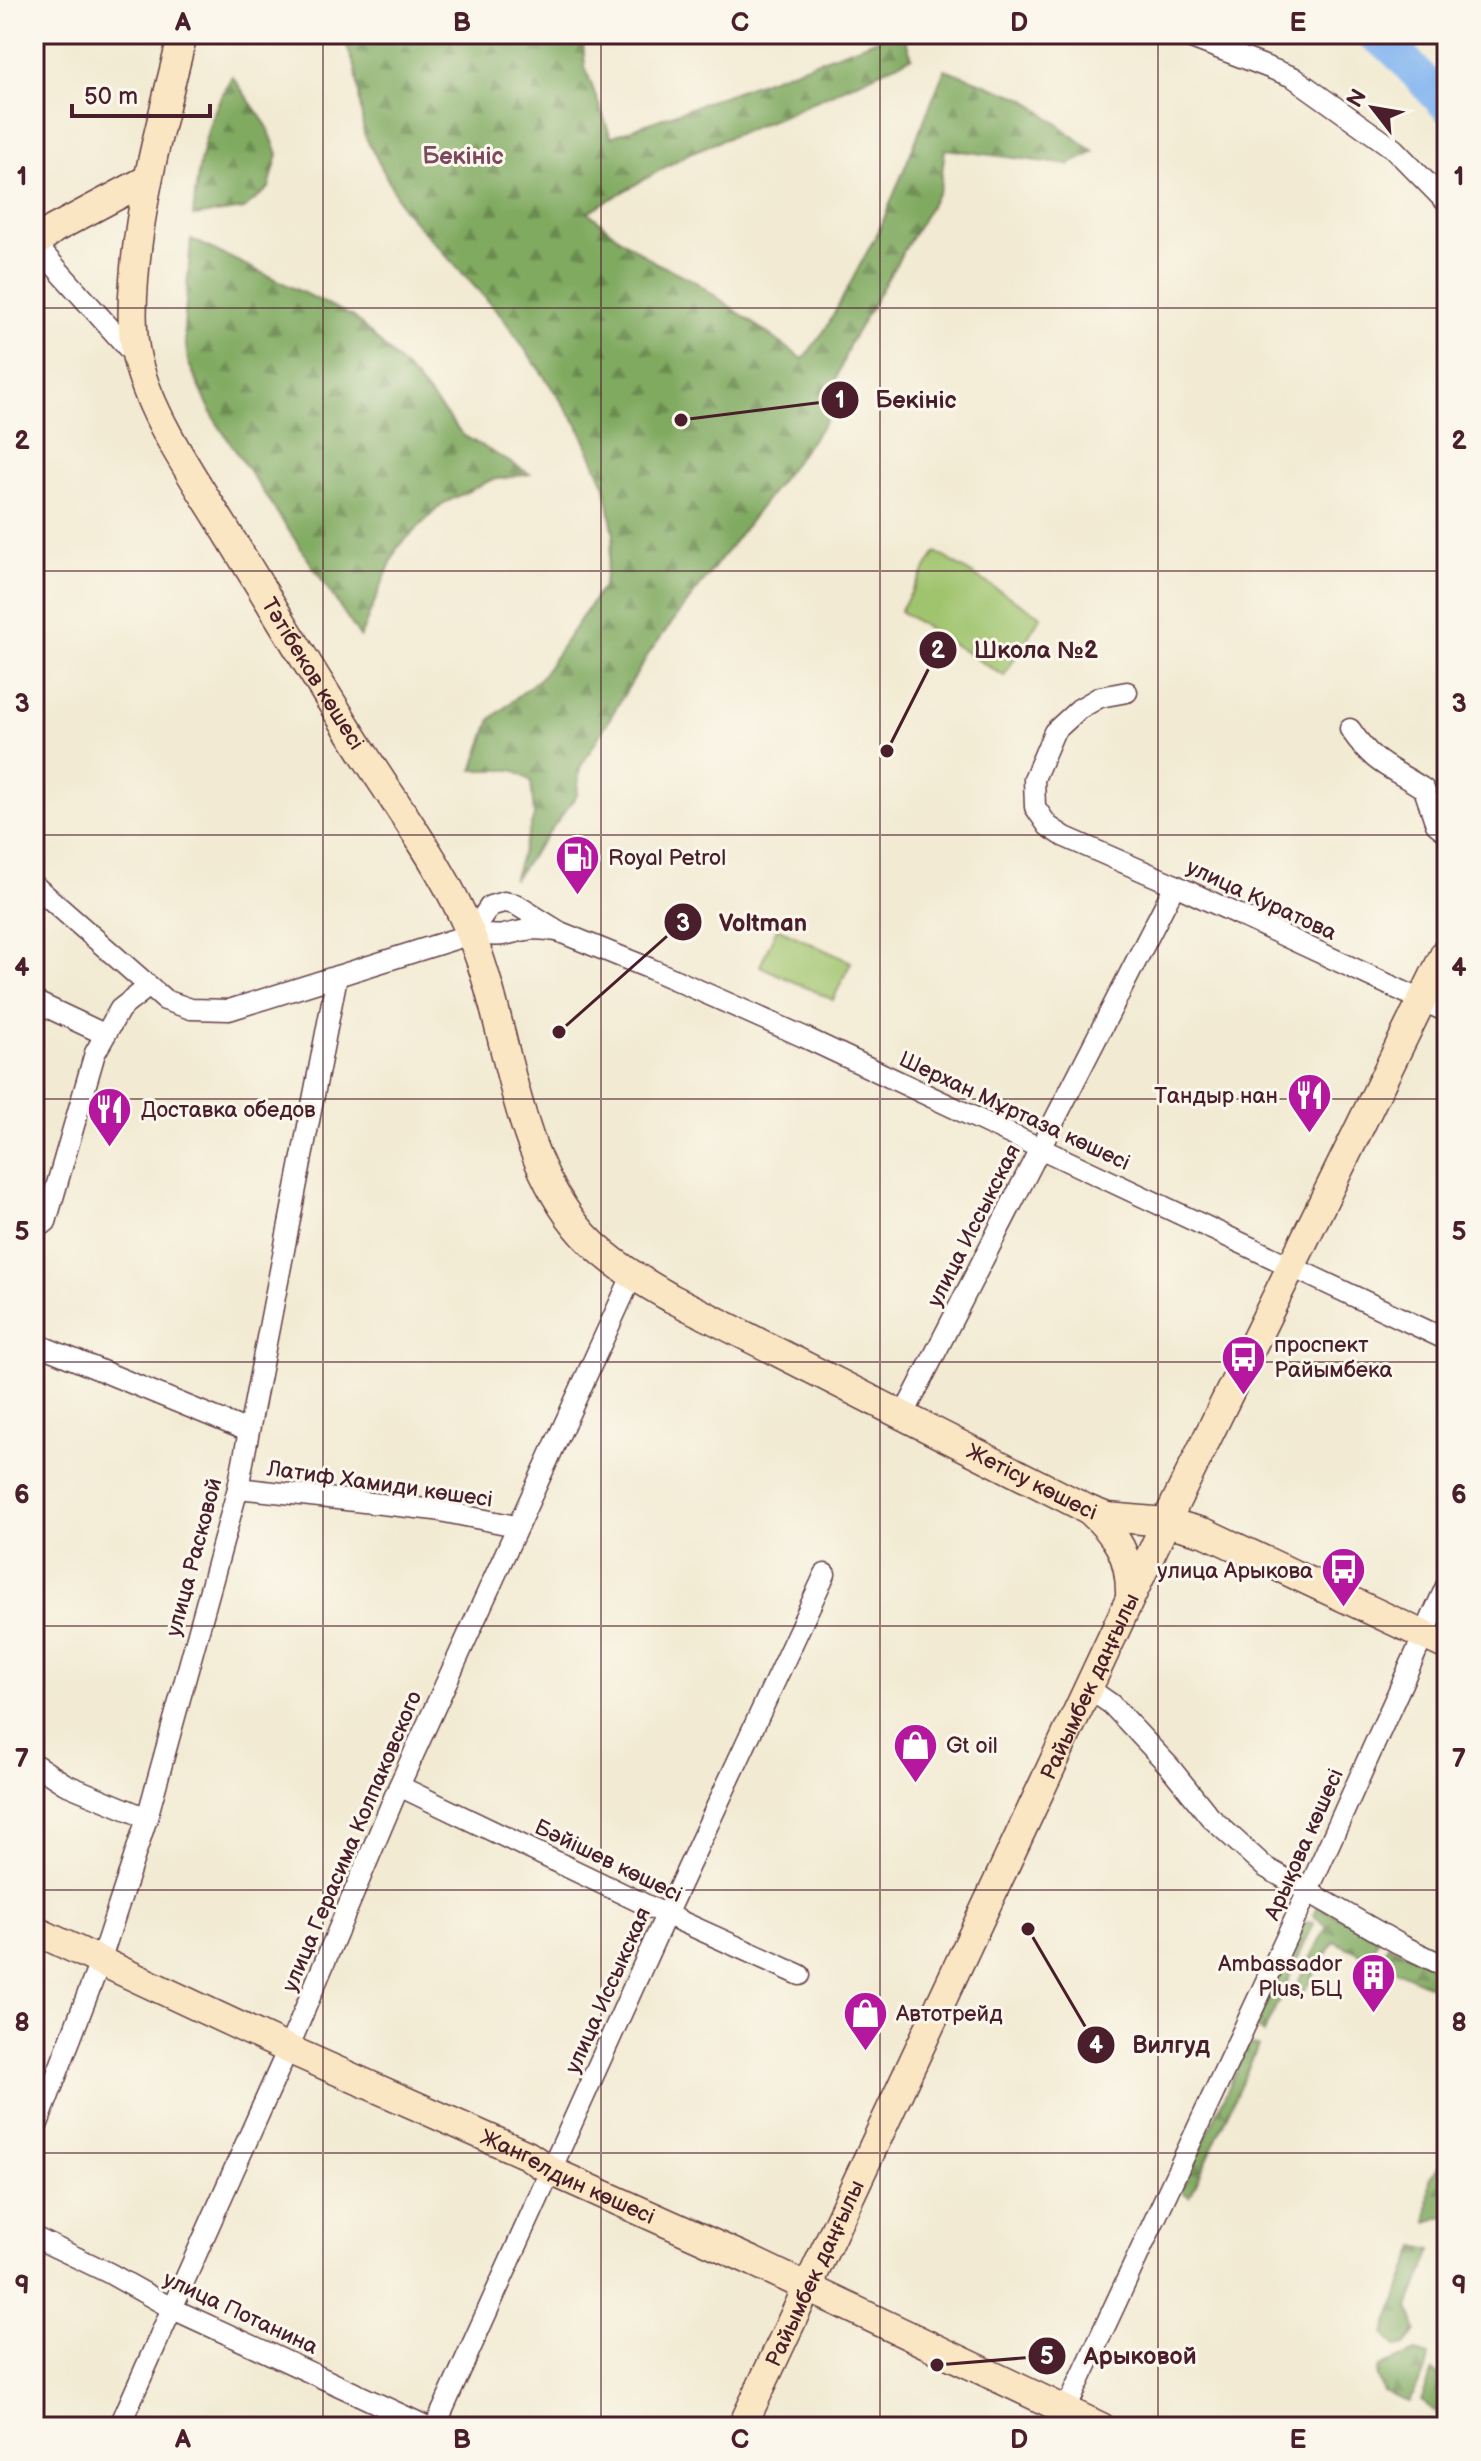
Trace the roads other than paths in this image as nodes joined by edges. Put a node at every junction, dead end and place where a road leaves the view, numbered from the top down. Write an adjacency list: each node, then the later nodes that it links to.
1 (183, 34): 3 (main road, Тәтібеков көшесі)
2 (1181, 34): 4 (street)
3 (148, 179): 5 (main road); 6 (main road, Тәтібеков көшесі)
4 (1447, 203)
5 (34, 243): 6 (street)
6 (136, 357): 13 (main road, Тәтібеков көшесі)
7 (1127, 692): 11 (street, улица Куратова)
8 (1350, 729): 9 (street)
9 (1447, 833)
10 (34, 885): 16 (street)
11 (1175, 885): 18 (street, улица Куратова); 20 (street, улица Иссыкская)
12 (560, 932): 13 (street); 13 (street); 20 (street, Шерхан Мұртаза көшесі)
13 (471, 934): 15 (street); 23 (main road, Тәтібеков көшесі)
14 (1447, 949): 18 (main road, Райымбек даңғылы)
15 (337, 976): 16 (street); 27 (street, улица Расковой)
16 (148, 987): 19 (street)
17 (34, 1001): 19 (street)
18 (1435, 1006): 22 (main road, Райымбек даңғылы)
19 (104, 1034): 21 (street)
20 (1039, 1147): 22 (street, Шерхан Мұртаза көшесі); 26 (street, улица Иссыкская)
21 (34, 1229)
22 (1291, 1265): 24 (street, Шерхан Мұртаза көшесі); 30 (main road, Райымбек даңғылы)
23 (632, 1276): 26 (main road, Жетісу көшесі); 31 (street, улица Герасима Колпаковского)
24 (1447, 1340)
25 (34, 1343): 27 (street, Латиф Хамиди көшесі)
26 (903, 1416): 29 (main road, Жетісу көшесі)
27 (248, 1431): 28 (street, улица Расковой)
28 (238, 1488): 31 (street, Латиф Хамиди көшесі); 39 (street, улица Расковой)
29 (1089, 1510): 30 (main road, Жетісу көшесі); 34 (main road)
30 (1166, 1522): 34 (main road, Райымбек даңғылы); 35 (main road, Жетісу көшесі)
31 (516, 1526): 38 (street, улица Герасима Колпаковского)
32 (825, 1574): 41 (street, улица Иссыкская)
33 (1447, 1584): 35 (street, Арықова көшесі)
34 (1130, 1598): 36 (main road, Райымбек даңғылы)
35 (1435, 1640): 40 (street, Арықова көшесі)
36 (1088, 1688): 40 (street); 50 (main road, Райымбек даңғылы)
37 (34, 1764): 39 (street)
38 (399, 1786): 41 (street, Бәйішев көшесі); 46 (street, улица Герасима Колпаковского)
39 (147, 1818): 43 (street, улица Расковой)
40 (1308, 1891): 44 (street); 52 (street, Арықова көшесі)
41 (667, 1915): 45 (street, Бәйішев көшесі); 48 (street, улица Иссыкская)
42 (34, 1930): 43 (main road, Жангелдин көшесі)
43 (100, 1962): 46 (main road, Жангелдин көшесі); 47 (street, улица Расковой)
44 (1447, 1967)
45 (800, 1975)
46 (288, 2049): 48 (main road, Жангелдин көшесі); 51 (street, улица Герасима Колпаковского)
47 (34, 2134)
48 (551, 2171): 50 (main road, Жангелдин көшесі); 55 (street, улица Иссыкская)
49 (34, 2237): 51 (street, улица Потанина)
50 (805, 2288): 52 (main road, Жангелдин көшесі); 56 (main road, Райымбек даңғылы)
51 (173, 2309): 53 (street, улица Герасима Колпаковского); 54 (street, улица Потанина)
52 (1062, 2419): 57 (main road, Жангелдин көшесі)
53 (119, 2427)
54 (428, 2427)
55 (435, 2427)
56 (742, 2427)
57 (1101, 2427)

